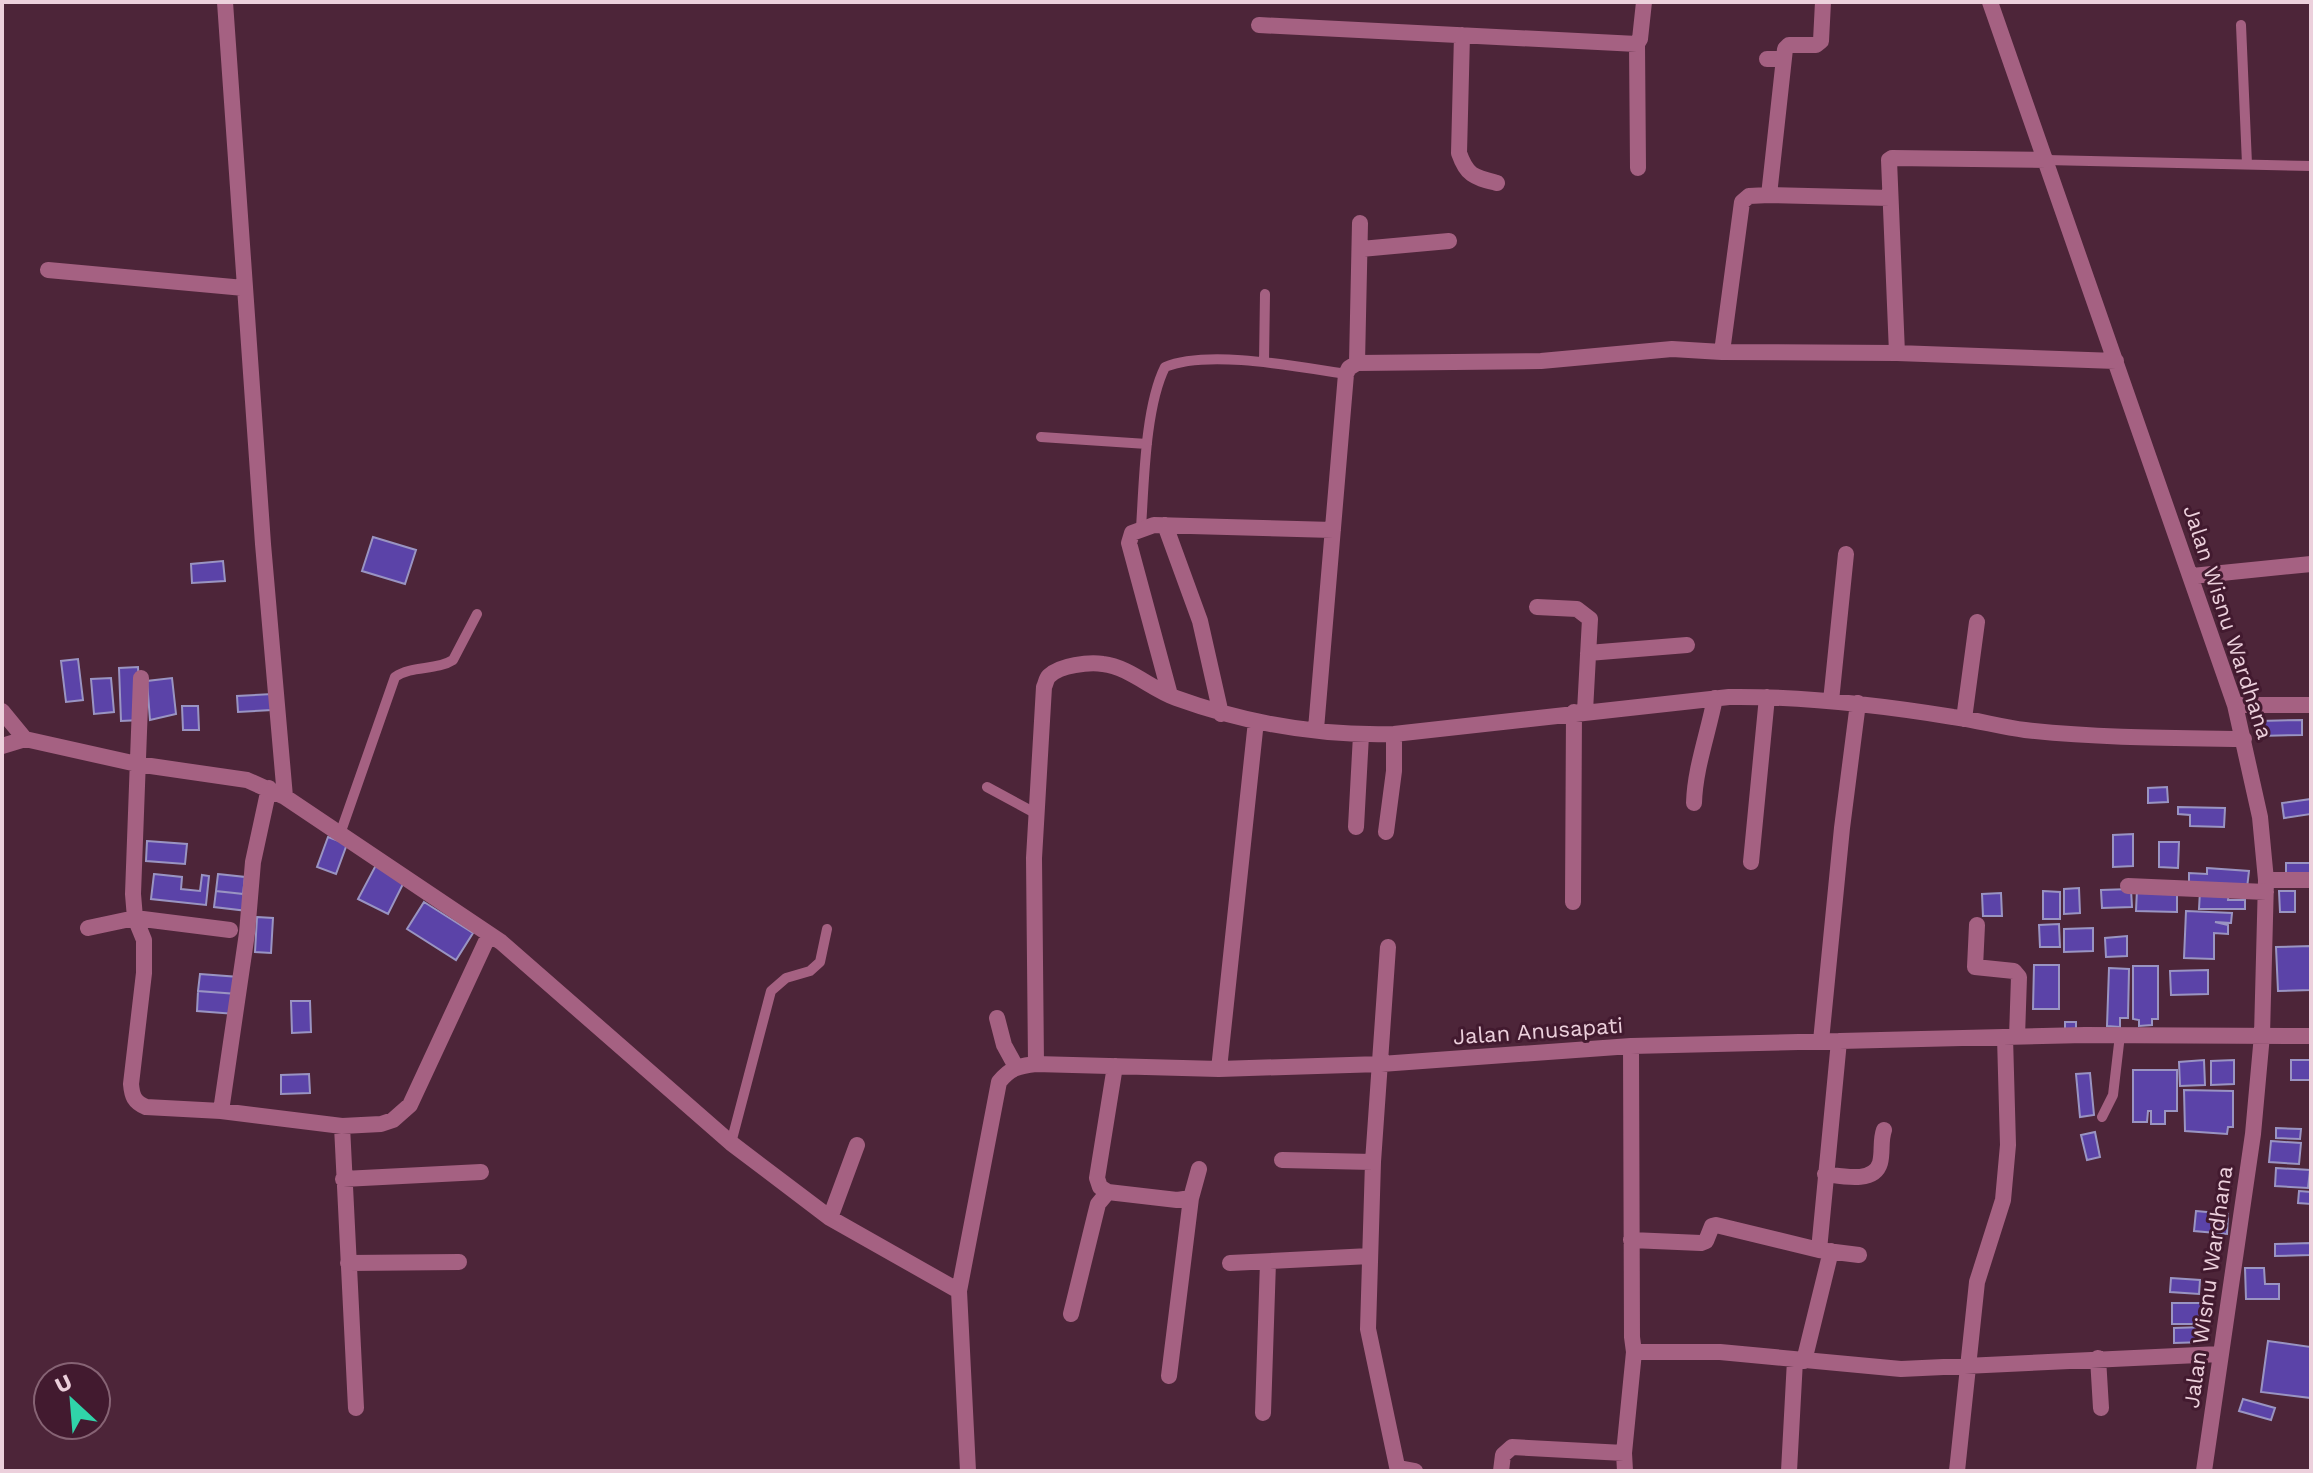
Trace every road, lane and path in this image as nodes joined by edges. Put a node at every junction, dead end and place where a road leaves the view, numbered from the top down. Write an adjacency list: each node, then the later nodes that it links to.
1 (225, 2): 20 (street)
2 (1644, 2): 8 (street)
3 (1823, 2): 14 (street)
4 (1990, 2): 9 (street, Jalan Wisnu Wardhana)
5 (1259, 25): 7 (street)
6 (2241, 25): 10 (lane)
7 (1462, 35): 8 (street); 13 (street)
8 (1637, 44): 12 (street)
9 (2046, 160): 10 (lane); 15 (street); 24 (street, Jalan Wisnu Wardhana)
10 (2247, 164): 11 (lane)
11 (2311, 166)
12 (1638, 168)
13 (1497, 183)
14 (1769, 195): 15 (street); 22 (street)
15 (1890, 198): 23 (street)
16 (1360, 223): 18 (street)
17 (1449, 241): 18 (street)
18 (1361, 249): 26 (street)
19 (48, 270): 20 (street)
20 (244, 288): 62 (street)
21 (1265, 294): 25 (lane)
22 (1722, 352): 23 (street); 26 (street)
23 (1897, 353): 24 (street)
24 (2116, 361): 34 (street, Jalan Wisnu Wardhana)
25 (1264, 362): 26 (lane); 28 (lane)
26 (1351, 368): 31 (street)
27 (1041, 437): 28 (lane)
28 (1147, 444): 30 (lane)
29 (1165, 525): 30 (street); 31 (street); 50 (street)
30 (1141, 528): 41 (street)
31 (1333, 530): 53 (street)
32 (1846, 554): 44 (street)
33 (2311, 564): 34 (street)
34 (2192, 576): 46 (street, Jalan Wisnu Wardhana)
35 (1537, 607): 39 (street)
36 (477, 614): 67 (lane)
37 (1977, 622): 51 (street)
38 (1687, 645): 39 (street)
39 (1588, 653): 49 (street)
40 (141, 678): 59 (street)
41 (1170, 695): 50 (street); 64 (street)
42 (1767, 697): 43 (street); 44 (street); 68 (street)
43 (1715, 698): 49 (street); 63 (street)
44 (1831, 701): 45 (street)
45 (1858, 703): 51 (street); 85 (street)
46 (2235, 705): 47 (street); 57 (street, Jalan Wisnu Wardhana)
47 (2311, 705)
48 (2, 711): 56 (street)
49 (1580, 712): 54 (street); 72 (street)
50 (1221, 714): 52 (street)
51 (1964, 719): 57 (street)
52 (1256, 721): 53 (street); 92 (street)
53 (1316, 729): 55 (street)
54 (1394, 734): 55 (street); 66 (street)
55 (1361, 735): 65 (street)
56 (25, 739): 58 (street); 59 (street)
57 (2244, 739): 71 (street, Jalan Wisnu Wardhana)
58 (2, 746)
59 (137, 764): 61 (street); 73 (street)
60 (987, 787): 64 (lane)
61 (269, 788): 62 (street); 93 (street)
62 (285, 797): 67 (street)
63 (1694, 803)
64 (1035, 813): 88 (street)
65 (1356, 827)
66 (1386, 832)
67 (340, 834): 78 (street)
68 (1751, 862)
69 (2311, 880): 71 (street)
70 (2128, 886): 71 (street)
71 (2266, 886): 82 (street, Jalan Wisnu Wardhana)
72 (1573, 902)
73 (135, 918): 75 (street); 77 (street); 93 (street)
74 (1977, 925): 84 (street)
75 (88, 928)
76 (827, 929): 97 (lane)
77 (230, 930)
78 (489, 935): 95 (street); 97 (street)
79 (1388, 947): 89 (street)
80 (997, 1018): 91 (street)
81 (2120, 1035): 82 (street, Jalan Anusapati); 84 (street, Jalan Anusapati); 94 (lane)
82 (2262, 1035): 83 (street, Jalan Anusapati); 119 (street, Jalan Wisnu Wardhana)
83 (2311, 1036)
84 (2011, 1037): 86 (street, Jalan Anusapati); 122 (street)
85 (1821, 1041): 86 (street, Jalan Anusapati); 87 (street, Jalan Anusapati)
86 (1839, 1041): 103 (street)
87 (1631, 1046): 89 (street, Jalan Anusapati); 108 (street)
88 (1036, 1064): 90 (street, Jalan Anusapati); 91 (street, Jalan Anusapati)
89 (1381, 1064): 92 (street, Jalan Anusapati); 100 (street)
90 (1115, 1066): 92 (street, Jalan Anusapati); 105 (street)
91 (1016, 1067): 116 (street)
92 (1219, 1069)
93 (221, 1111): 95 (street)
94 (2102, 1117)
95 (342, 1126): 104 (street)
96 (1884, 1130): 103 (street)
97 (731, 1143): 107 (street)
98 (857, 1145): 107 (street)
99 (1282, 1160): 100 (street)
100 (1373, 1162): 111 (street)
101 (1199, 1169): 106 (street)
102 (481, 1172): 104 (street)
103 (1825, 1174): 109 (street)
104 (343, 1179): 114 (street)
105 (1108, 1192): 106 (street); 117 (street)
106 (1191, 1198): 123 (street)
107 (830, 1218): 116 (street)
108 (1631, 1240): 109 (street); 118 (street)
109 (1825, 1251): 110 (street); 121 (street)
110 (1859, 1255)
111 (1370, 1256): 113 (street); 128 (street)
112 (459, 1262): 114 (street)
113 (1268, 1262): 115 (street); 126 (street)
114 (348, 1263): 124 (street)
115 (1230, 1263)
116 (960, 1286): 129 (street)
117 (1071, 1314)
118 (1634, 1352): 121 (street); 127 (street)
119 (2220, 1354): 120 (street); 134 (street, Jalan Wisnu Wardhana)
120 (2098, 1358): 122 (street); 125 (street)
121 (1800, 1360): 122 (street); 132 (street)
122 (1967, 1365): 133 (street)
123 (1169, 1376)
124 (356, 1408)
125 (2101, 1408)
126 (1263, 1413)
127 (1624, 1453): 130 (street); 131 (street)
128 (1404, 1470)
129 (968, 1471)
130 (1501, 1471)
131 (1625, 1471)
132 (1789, 1471)
133 (1957, 1471)
134 (2204, 1471)

